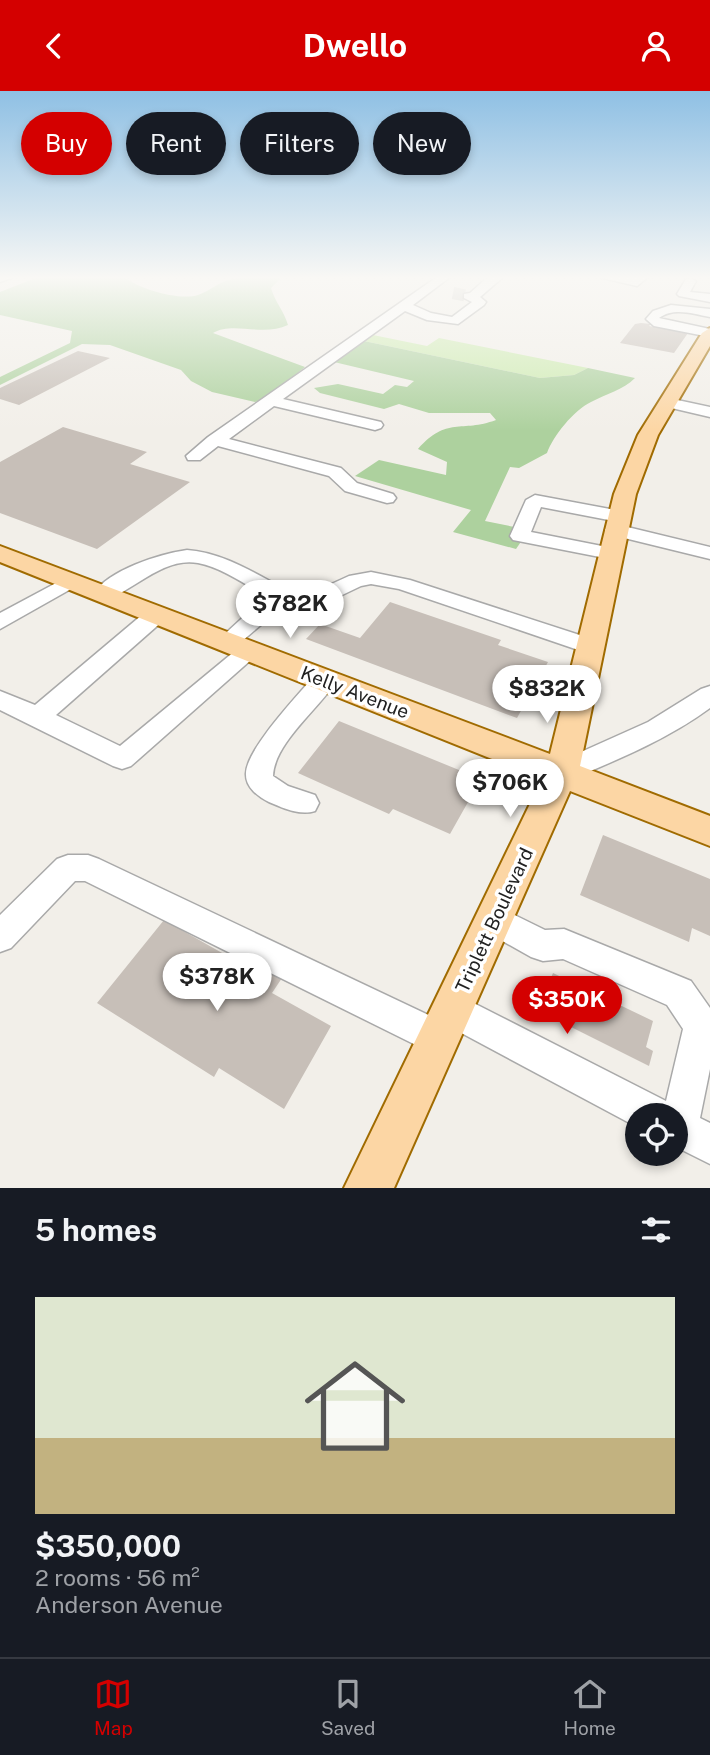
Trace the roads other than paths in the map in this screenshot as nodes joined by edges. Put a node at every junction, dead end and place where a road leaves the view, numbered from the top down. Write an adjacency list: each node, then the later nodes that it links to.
1 (374, 328): 4 (street)
2 (685, 328): 3 (street)
3 (710, 333): 5 (main road, Triplett Boulevard)
4 (271, 401): 7 (street); 8 (street)
5 (668, 403): 6 (street); 11 (main road, Triplett Boulevard)
6 (710, 412)
7 (375, 425)
8 (214, 440): 9 (street); 10 (street)
9 (194, 456)
10 (387, 498)
11 (617, 523): 13 (main road, Triplett Boulevard); 13 (street); 14 (street)
12 (0, 553): 15 (main road, Kelly Avenue)
13 (610, 553): 21 (main road, Triplett Boulevard)
14 (710, 553)
15 (71, 581): 16 (main road, Kelly Avenue); 19 (street)
16 (104, 594): 17 (street); 18 (main road, Kelly Avenue)
17 (261, 612): 20 (street); 21 (street)
18 (157, 614): 20 (main road, Kelly Avenue); 25 (street)
19 (0, 622)
20 (238, 646): 22 (main road, Kelly Avenue); 25 (street)
21 (590, 646): 26 (main road, Triplett Boulevard)
22 (326, 680): 26 (main road, Kelly Avenue); 27 (street)
23 (710, 695): 26 (street)
24 (0, 700): 25 (street)
25 (37, 717)
26 (562, 772): 28 (main road, Kelly Avenue); 29 (main road, Triplett Boulevard)
27 (305, 803)
28 (710, 831)
29 (494, 920): 31 (main road, Triplett Boulevard); 33 (street)
30 (0, 937): 31 (street)
31 (445, 1023): 32 (street); 34 (main road, Triplett Boulevard)
32 (625, 1103)
33 (685, 1103)
34 (369, 1188)

